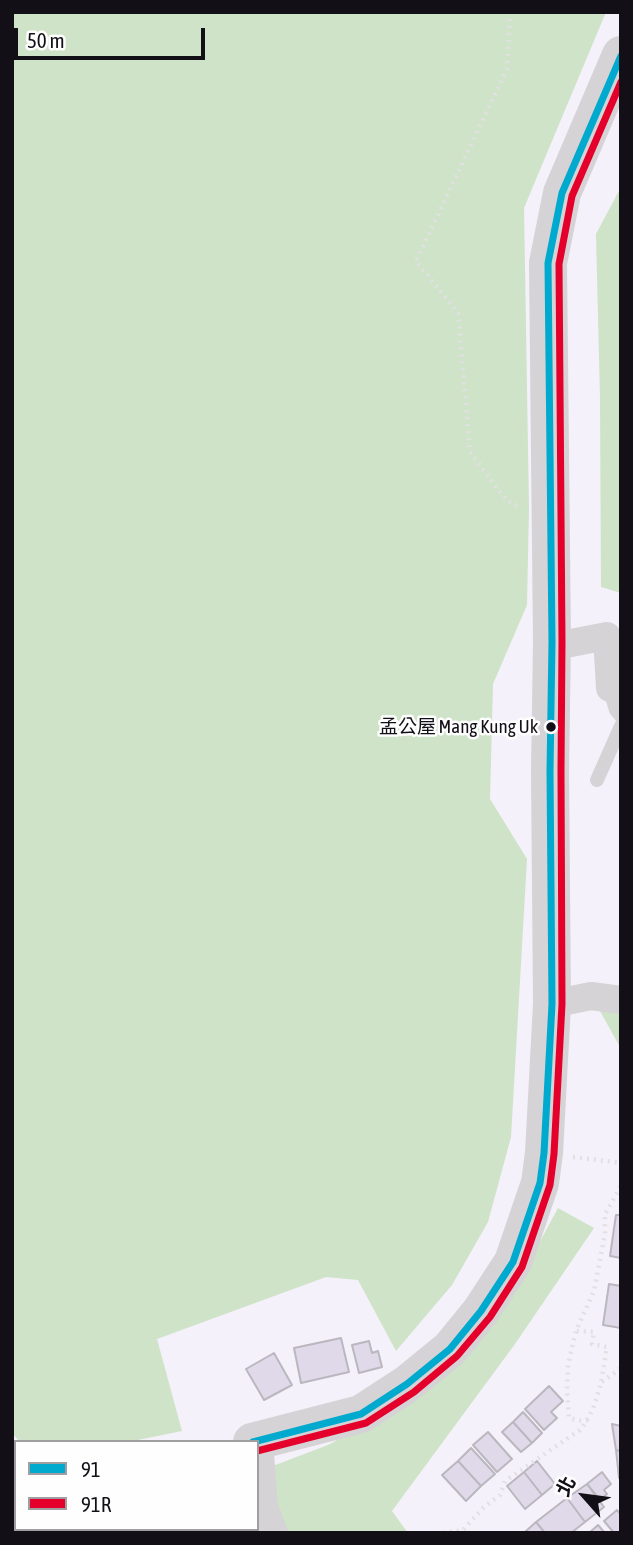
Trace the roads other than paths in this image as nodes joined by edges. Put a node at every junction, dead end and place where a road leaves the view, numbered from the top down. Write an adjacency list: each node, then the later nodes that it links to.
1 (621, 55): 3 (main road)
2 (614, 633): 3 (street); 4 (street)
3 (552, 642): 9 (main road)
4 (615, 690): 5 (lane)
5 (621, 716)
6 (621, 726): 7 (lane)
7 (597, 780)
8 (617, 992): 9 (street)
9 (552, 1004): 10 (main road)
10 (259, 1440)
11 (259, 1466): 12 (street)
12 (274, 1533)

